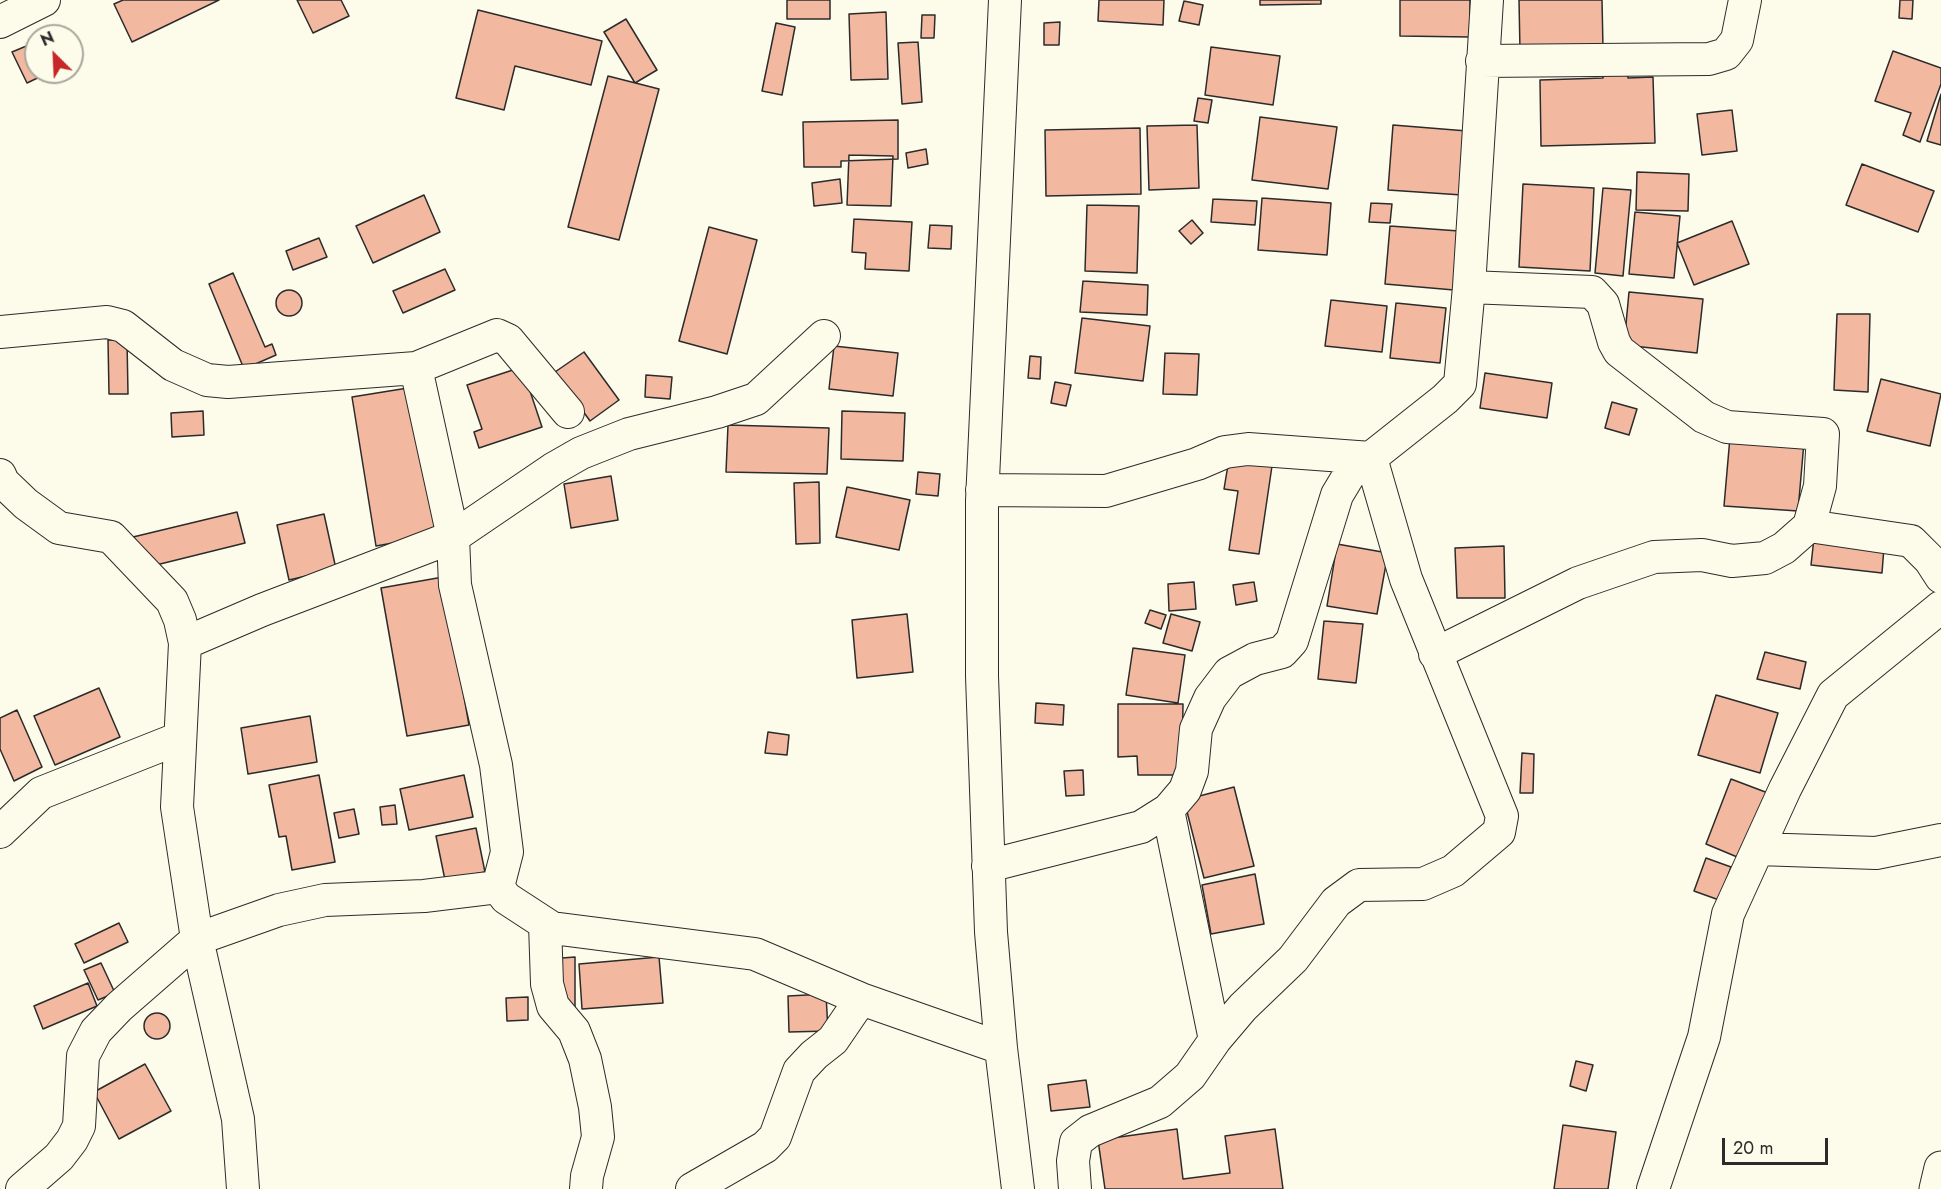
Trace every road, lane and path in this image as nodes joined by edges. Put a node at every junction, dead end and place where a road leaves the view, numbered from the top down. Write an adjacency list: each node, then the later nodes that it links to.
1 (44, 0): 5 (street)
2 (1005, 0): 14 (street)
3 (1487, 0): 6 (street)
4 (1745, 0): 6 (street)
5 (0, 22)
6 (1482, 61): 7 (street)
7 (1469, 287): 12 (street); 15 (street)
8 (0, 332): 10 (street)
9 (824, 336): 16 (street)
10 (416, 368): 11 (street); 16 (street)
11 (568, 412)
12 (1371, 458): 14 (street); 20 (street); 22 (street)
13 (0, 475): 19 (street)
14 (982, 490): 26 (street)
15 (1809, 526): 17 (street); 20 (street)
16 (453, 537): 19 (street); 27 (street)
17 (1941, 577)
18 (1941, 607): 25 (street)
19 (185, 643): 21 (street)
20 (1435, 654): 31 (street)
21 (180, 738): 23 (street); 29 (street)
22 (1168, 810): 26 (street); 31 (street)
23 (0, 832)
24 (1941, 840): 25 (street)
25 (1758, 849): 40 (street)
26 (988, 866): 32 (street)
27 (498, 887): 28 (street); 29 (street)
28 (545, 924): 30 (street); 36 (street)
29 (197, 939): 34 (street); 35 (street)
30 (861, 999): 32 (street); 37 (street)
31 (1215, 1040): 39 (street)
32 (1000, 1048): 38 (street)
33 (1941, 1168): 41 (main road)
34 (22, 1189)
35 (243, 1189)
36 (586, 1189)
37 (692, 1189)
38 (1018, 1189)
39 (1075, 1189)
40 (1653, 1189)
41 (1936, 1189)

